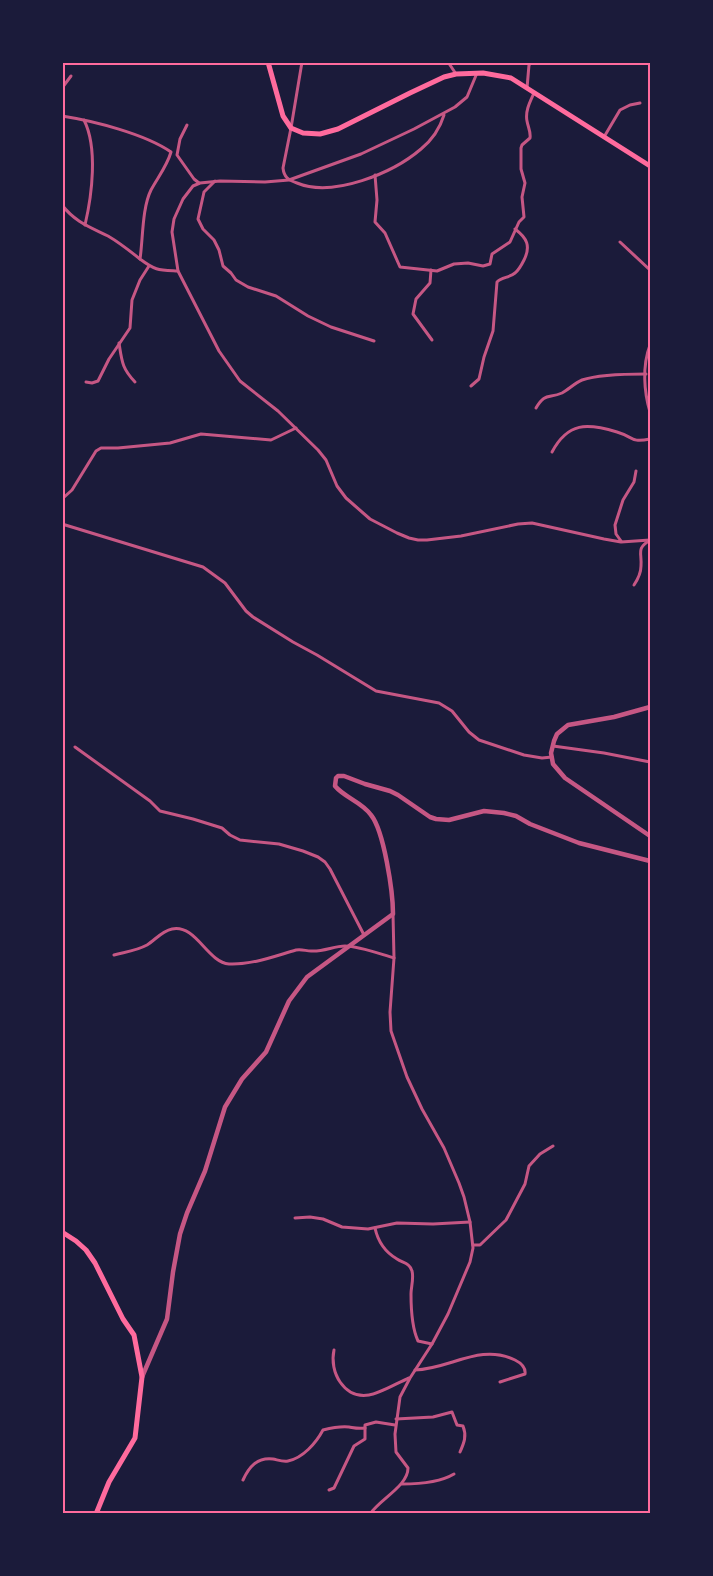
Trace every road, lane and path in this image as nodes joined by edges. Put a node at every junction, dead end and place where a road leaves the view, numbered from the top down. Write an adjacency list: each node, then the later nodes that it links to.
1 (268, 62): 16 (main road)
2 (302, 62): 16 (street)
3 (448, 62): 6 (street)
4 (532, 62): 9 (street)
5 (477, 73): 6 (main road); 9 (main road); 12 (street)
6 (456, 74): 16 (main road)
7 (71, 76): 8 (street)
8 (62, 88)
9 (527, 88): 10 (main road)
10 (535, 92): 17 (main road); 25 (street)
11 (640, 103): 17 (street)
12 (444, 114): 19 (street); 20 (street)
13 (62, 116): 14 (street)
14 (84, 119): 24 (street); 27 (street)
15 (187, 125): 22 (street)
16 (291, 128): 20 (street)
17 (604, 137): 18 (main road)
18 (650, 166)
19 (375, 175): 20 (street); 30 (street)
20 (289, 180): 21 (street)
21 (215, 181): 22 (street); 33 (street)
22 (200, 183): 29 (street)
23 (62, 206): 24 (street)
24 (85, 225): 27 (street)
25 (515, 229): 30 (street); 39 (street)
26 (620, 242): 31 (street)
27 (140, 259): 28 (street)
28 (149, 266): 29 (street); 34 (street)
29 (178, 270): 42 (street)
30 (431, 270): 32 (street)
31 (650, 270)
32 (432, 340)
33 (374, 341)
34 (119, 343): 37 (street); 38 (street)
35 (650, 346): 36 (street)
36 (646, 374): 40 (street); 41 (street)
37 (86, 382)
38 (136, 382)
39 (471, 386)
40 (536, 408)
41 (650, 412)
42 (296, 428): 46 (street); 49 (street)
43 (650, 439): 44 (street)
44 (552, 452)
45 (636, 470): 49 (street)
46 (62, 499)
47 (62, 524): 54 (street)
48 (650, 540): 49 (street); 50 (street)
49 (621, 542)
50 (634, 585)
51 (650, 707): 52 (street)
52 (553, 746): 54 (street); 55 (street)
53 (75, 747): 59 (street)
54 (552, 757): 56 (street)
55 (650, 762)
56 (650, 836)
57 (650, 860): 58 (street)
58 (393, 914): 59 (street); 62 (street)
59 (364, 935): 60 (street)
60 (348, 946): 61 (street); 62 (street); 72 (street)
61 (114, 955)
62 (394, 958): 65 (street)
63 (553, 1146): 68 (street)
64 (295, 1218): 66 (street)
65 (470, 1222): 66 (street); 68 (street)
66 (375, 1228): 69 (street)
67 (62, 1232): 72 (main road)
68 (473, 1245): 69 (street)
69 (432, 1344): 71 (street)
70 (334, 1350): 73 (street)
71 (415, 1370): 73 (street); 74 (street)
72 (142, 1377): 83 (main road)
73 (410, 1378): 75 (street)
74 (500, 1382)
75 (396, 1419): 76 (street); 78 (street)
76 (396, 1425): 77 (street); 81 (street)
77 (365, 1428): 80 (street); 82 (street)
78 (460, 1452)
79 (454, 1474): 81 (street)
80 (243, 1480)
81 (402, 1484): 84 (street)
82 (329, 1490)
83 (96, 1514)
84 (370, 1514)

